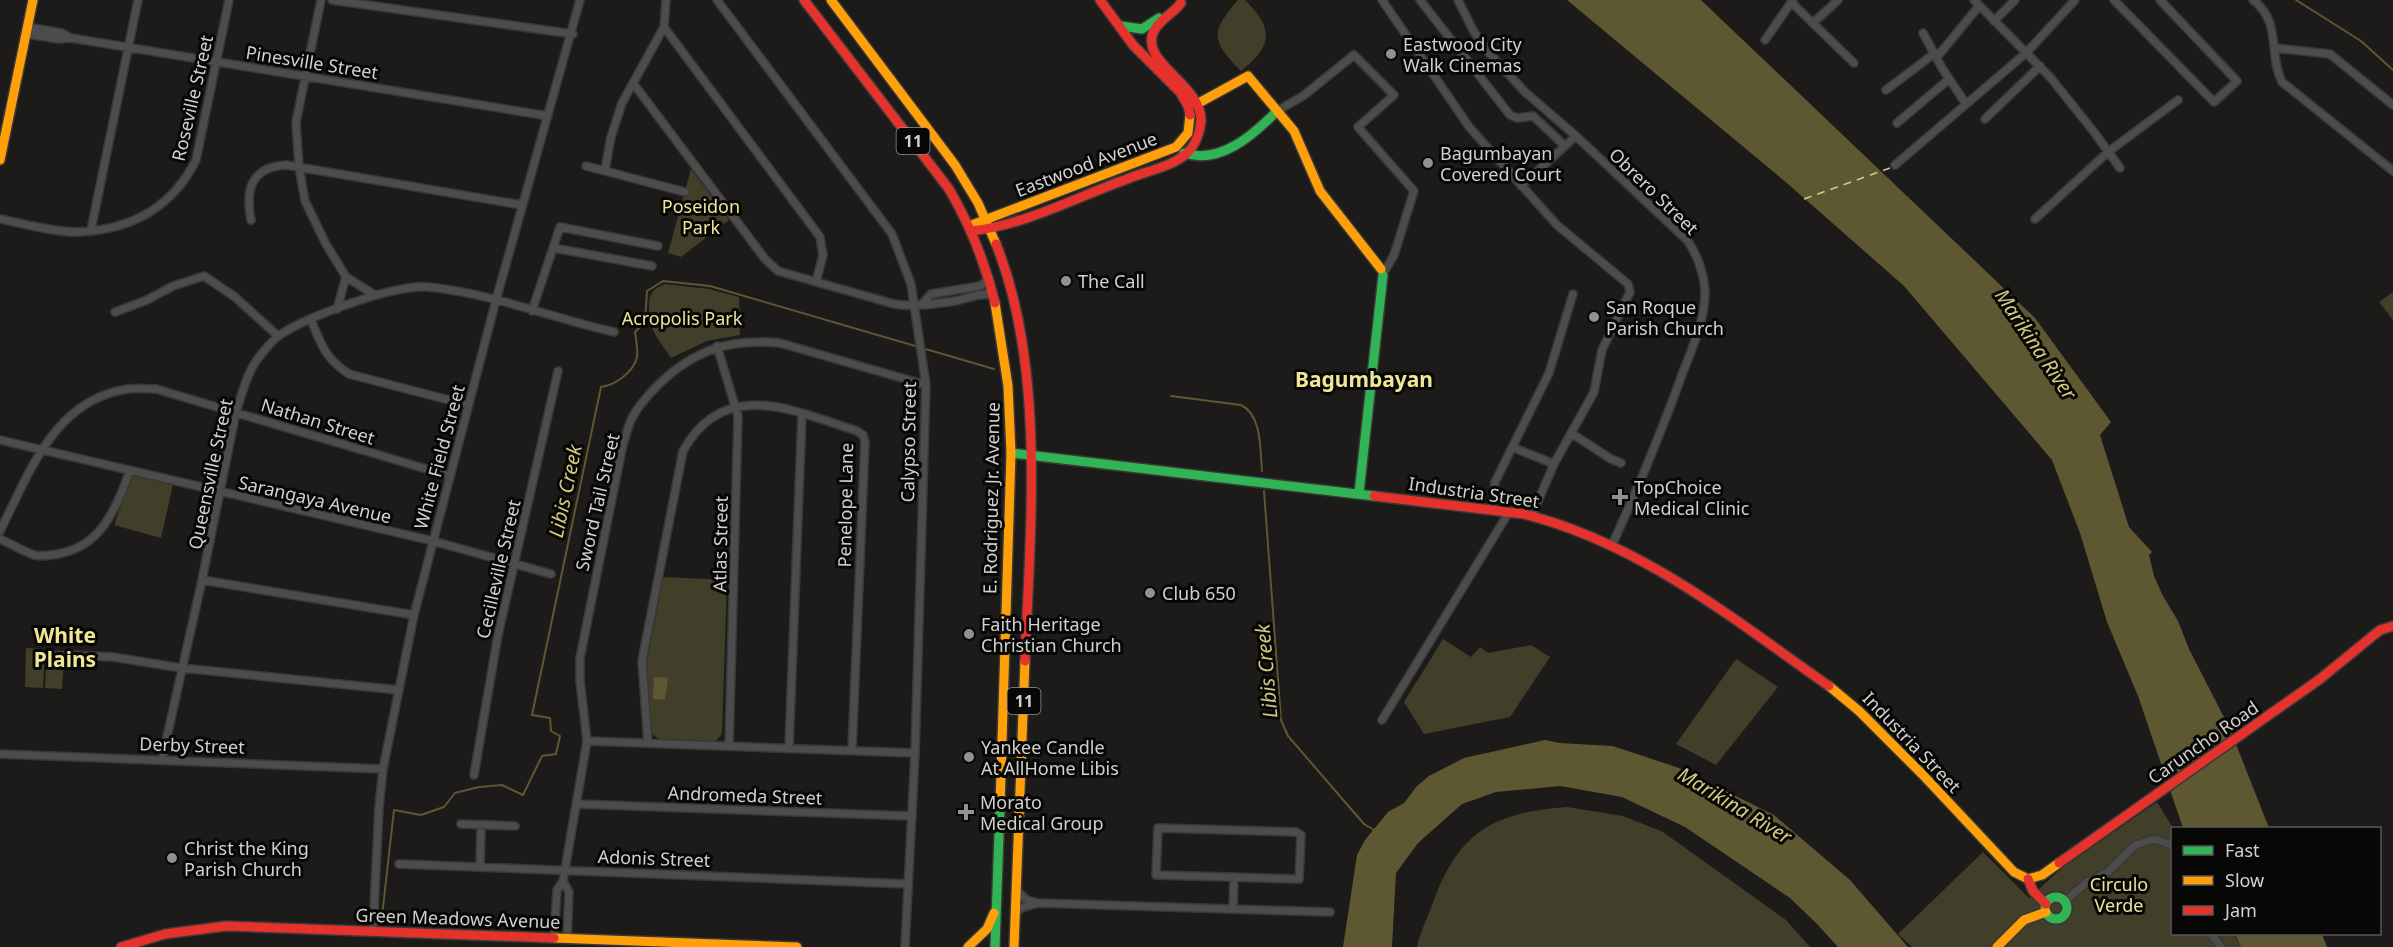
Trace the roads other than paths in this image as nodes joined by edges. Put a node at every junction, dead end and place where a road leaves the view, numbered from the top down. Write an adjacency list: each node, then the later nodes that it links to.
1 (33, 0): 28 (street)
2 (138, 0): 35 (street)
3 (229, 0): 40 (street, Roseville Street)
4 (321, 0): 43 (street)
5 (332, 0): 30 (street)
6 (580, 0): 30 (street, White Field Street)
7 (666, 0): 26 (street)
8 (717, 0): 92 (street, Calypso Street)
9 (804, 0): 39 (street, E. Rodriguez Jr. Avenue / 11)
10 (831, 0): 32 (street, E. Rodriguez Jr. Avenue / 11)
11 (1100, 0): 27 (street, Eastwood Avenue)
12 (1382, 0): 68 (street)
13 (1420, 0): 57 (street)
14 (1458, 0): 55 (street, Obrero Street)
15 (1838, 0): 25 (street)
16 (2015, 0): 24 (street)
17 (2075, 0): 37 (street)
18 (2114, 0): 19 (street)
19 (2160, 0)
20 (2253, 0): 36 (street)
21 (1792, 1): 25 (street); 31 (street)
22 (1184, 2): 27 (street); 34 (street)
23 (1976, 3): 24 (street); 38 (street)
24 (1994, 21): 37 (street)
25 (1813, 23): 41 (street)
26 (664, 27): 45 (street); 87 (street)
27 (1121, 27): 33 (street, Eastwood Avenue)
28 (27, 30): 35 (street, Pinesville Street); 60 (street)
29 (1923, 33): 38 (street)
30 (573, 34): 52 (street, White Field Street)
31 (1765, 40)
32 (867, 47): 39 (street); 75 (street, E. Rodriguez Jr. Avenue / 11)
33 (1135, 47): 34 (street); 56 (street, Eastwood Avenue)
34 (1150, 47): 48 (street)
35 (128, 48): 40 (street, Pinesville Street); 80 (street)
36 (2275, 48): 50 (street); 66 (street)
37 (2026, 53): 42 (street); 49 (street)
38 (1936, 55): 44 (street); 46 (street)
39 (849, 60): 79 (street, E. Rodriguez Jr. Avenue / 11)
40 (216, 63): 43 (street, Pinesville Street); 80 (street, Roseville Street)
41 (1854, 63)
42 (2040, 66): 53 (street); 58 (street)
43 (305, 76): 52 (street, Pinesville Street); 63 (street)
44 (1949, 79): 49 (street); 54 (street)
45 (633, 83): 65 (street); 87 (street)
46 (1886, 90)
47 (2178, 100): 58 (street)
48 (1197, 104): 51 (street); 59 (street, Eastwood Avenue)
49 (1966, 104): 61 (street)
50 (2393, 105)
51 (1277, 111): 59 (street); 84 (street); 84 (street)
52 (548, 116): 72 (street, White Field Street)
53 (1985, 119)
54 (1897, 123)
55 (1576, 136): 57 (street); 124 (street, Obrero Street)
56 (1183, 141): 59 (street); 67 (street, Eastwood Avenue)
57 (1565, 146): 68 (street)
58 (2108, 152): 64 (street); 76 (street)
59 (1186, 154): 69 (street, Eastwood Avenue)
60 (0, 160)
61 (1894, 165)
62 (586, 166): 65 (street)
63 (298, 167): 72 (street); 77 (street); 85 (street)
64 (2120, 168)
65 (605, 170): 70 (street)
66 (2393, 171)
67 (1097, 179): 69 (street); 71 (street, Eastwood Avenue)
68 (1521, 186): 106 (street)
69 (1101, 189): 73 (street, Eastwood Avenue)
70 (685, 192)
71 (1053, 195): 73 (street); 75 (street, Eastwood Avenue)
72 (522, 205): 91 (street, White Field Street)
73 (1057, 205): 78 (street, Eastwood Avenue)
74 (0, 219): 80 (street, Roseville Street)
75 (986, 219): 78 (street, E. Rodriguez Jr. Avenue / 11); 79 (street, Eastwood Avenue)
76 (2035, 219)
77 (251, 220)
78 (995, 228): 79 (street, Eastwood Avenue); 111 (street, E. Rodriguez Jr. Avenue / 11)
79 (970, 229): 86 (street, E. Rodriguez Jr. Avenue / 11)
80 (91, 230)
81 (658, 246): 82 (street)
82 (554, 248): 83 (street); 94 (street)
83 (652, 266)
84 (1383, 271): 117 (street)
85 (346, 277): 89 (street); 93 (street)
86 (988, 280): 90 (street, E. Rodriguez Jr. Avenue / 11); 92 (street)
87 (816, 282): 92 (street)
88 (1573, 294): 108 (street)
89 (375, 295): 91 (street, Queensville Street); 93 (street, Queensville Street)
90 (992, 295): 92 (street); 110 (street, E. Rodriguez Jr. Avenue / 11)
91 (496, 300): 94 (street, Queensville Street); 102 (street, White Field Street)
92 (919, 305): 101 (street, Calypso Street)
93 (337, 309): 96 (street, Queensville Street)
94 (532, 311): 97 (street, Queensville Street)
95 (115, 312): 98 (street)
96 (311, 320): 98 (street, Queensville Street); 102 (street)
97 (614, 332)
98 (278, 336): 104 (street, Queensville Street)
99 (717, 346): 101 (street, Sword Tail Street); 103 (street, Atlas Street); 134 (street, Sword Tail Street)
100 (558, 371): 125 (street, Cecilleville Street)
101 (926, 385): 139 (street, Calypso Street)
102 (468, 405): 115 (street, White Field Street)
103 (735, 408): 105 (street, Penelope Lane); 135 (street, Penelope Lane); 136 (street, Atlas Street)
104 (236, 412): 109 (street, Nathan Street); 115 (street, Nathan Street); 116 (street, Queensville Street)
105 (802, 414): 137 (street); 138 (street, Penelope Lane)
106 (1571, 433): 112 (street); 113 (street)
107 (0, 440): 109 (street, Sarangaya Avenue)
108 (1512, 447): 113 (street); 118 (street)
109 (42, 449): 114 (street, Sarangaya Avenue); 121 (street, Nathan Street)
110 (1011, 453): 111 (street, Industria Street); 166 (street, E. Rodriguez Jr. Avenue / 11)
111 (1030, 455): 117 (street, Industria Street); 163 (street, E. Rodriguez Jr. Avenue / 11)
112 (1621, 463)
113 (1554, 464): 120 (street)
114 (130, 471): 116 (street, Sarangaya Avenue); 122 (street)
115 (450, 476): 123 (street, White Field Street)
116 (220, 492): 123 (street, Sarangaya Avenue); 127 (street, Queensville Street)
117 (1359, 493): 118 (street, Industria Street)
118 (1492, 510): 119 (street, Industria Street)
119 (1509, 512): 120 (street, Industria Street); 133 (street)
120 (1532, 515): 124 (street, Industria Street)
121 (0, 531)
122 (0, 539)
123 (432, 541): 125 (street, Sarangaya Avenue); 128 (street, White Field Street)
124 (1612, 545): 158 (street, Industria Street)
125 (514, 563): 126 (street, Sarangaya Avenue); 143 (street, Cecilleville Street)
126 (551, 574)
127 (202, 580): 128 (street); 131 (street, Queensville Street)
128 (414, 615): 132 (street, White Field Street)
129 (2393, 626): 158 (street, Caruncho Road)
130 (69, 655): 131 (street)
131 (181, 668): 132 (street); 141 (street, Queensville Street)
132 (399, 690): 142 (street, White Field Street)
133 (1382, 720)
134 (587, 741): 135 (street); 144 (street, Sword Tail Street)
135 (648, 743): 136 (street)
136 (729, 746): 137 (street)
137 (789, 748): 138 (street)
138 (852, 750): 139 (street)
139 (915, 753): 145 (street, Calypso Street)
140 (0, 754): 141 (street, Derby Street)
141 (162, 759): 142 (street, Derby Street)
142 (383, 769): 171 (street, White Field Street)
143 (474, 775)
144 (576, 804): 145 (street, Andromeda Street); 154 (street, Sword Tail Street)
145 (912, 816): 161 (street, Calypso Street)
146 (1152, 821): 150 (street)
147 (461, 824): 148 (street)
148 (481, 825): 149 (street); 153 (street)
149 (514, 826)
150 (1158, 828): 155 (street); 157 (street)
151 (2171, 845): 164 (street)
152 (399, 864): 153 (street, Adonis Street)
153 (480, 867): 154 (street, Adonis Street)
154 (564, 869): 159 (street, Sword Tail Street); 161 (street, Adonis Street)
155 (1156, 875): 156 (street); 160 (street)
156 (1234, 877): 157 (street); 168 (street)
157 (1299, 879): 162 (street)
158 (2028, 879): 167 (street, Industria Street)
159 (563, 880): 172 (street, Sword Tail Street); 173 (street, Sword Tail Street)
160 (1149, 880)
161 (908, 884): 176 (street, Calypso Street)
162 (1305, 885)
163 (1016, 888): 165 (street); 170 (street, E. Rodriguez Jr. Avenue / 11)
164 (2064, 902): 167 (street); 167 (street)
165 (1038, 903): 168 (street); 170 (street)
166 (996, 907): 177 (street); 178 (street, E. Rodriguez Jr. Avenue / 11)
167 (2046, 908): 180 (street)
168 (1233, 909): 169 (street)
169 (1330, 912)
170 (1015, 914): 179 (street, E. Rodriguez Jr. Avenue / 11)
171 (373, 931): 172 (street, Green Meadows Avenue); 174 (street, Green Meadows Avenue)
172 (554, 938): 173 (street, Green Meadows Avenue)
173 (567, 938): 175 (street, Green Meadows Avenue)
174 (121, 947)
175 (796, 947)
176 (905, 947)
177 (968, 947)
178 (995, 947)
179 (1014, 947)
180 (1997, 947)

